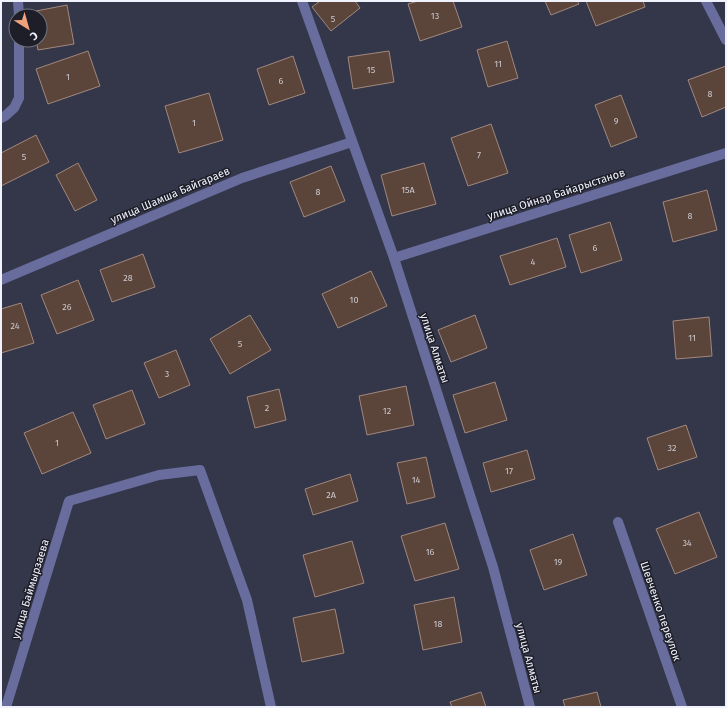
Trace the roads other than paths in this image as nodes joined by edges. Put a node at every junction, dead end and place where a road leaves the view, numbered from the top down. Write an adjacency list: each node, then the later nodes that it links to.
1 (302, 1): 6 (street, улица Алматы)
2 (706, 1): 3 (street)
3 (726, 40)
4 (19, 48): 5 (street)
5 (1, 118)
6 (352, 142): 8 (street, улица Алматы); 9 (street, улица Шамша Байгараев)
7 (726, 153): 8 (street, улица Ойнар Байарыстанов)
8 (394, 258): 13 (street, улица Алматы)
9 (2, 278)
10 (618, 522): 14 (street, Шевченко переулок)
11 (6, 707): 12 (street, улица Баймырзаева)
12 (271, 707)
13 (530, 707)
14 (682, 707)

